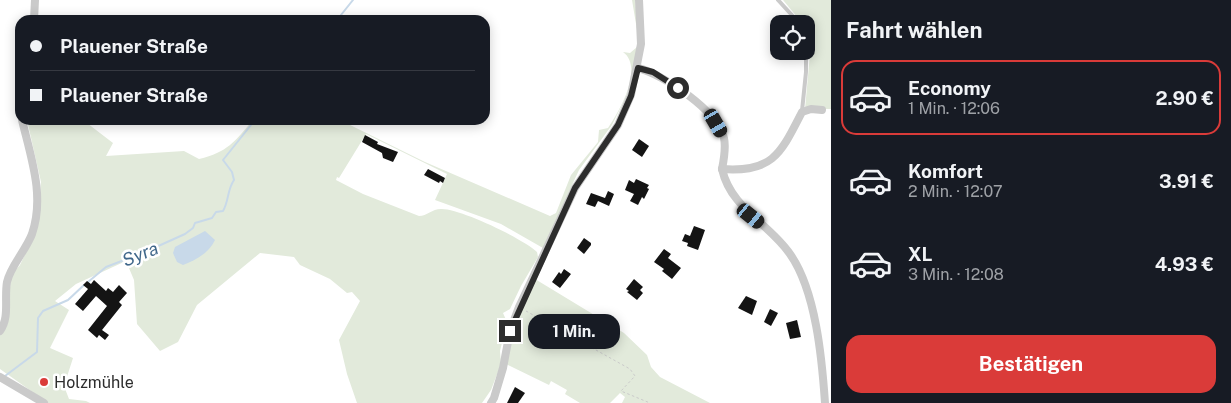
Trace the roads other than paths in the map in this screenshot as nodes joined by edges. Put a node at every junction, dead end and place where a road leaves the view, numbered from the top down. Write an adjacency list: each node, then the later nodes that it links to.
1 (35, 0): 4 (street)
2 (639, 0): 7 (street)
3 (778, 0): 5 (lane)
4 (34, 15)
5 (792, 15)
6 (806, 60): 9 (lane)
7 (638, 68): 11 (street); 15 (street)
8 (822, 110): 9 (street)
9 (802, 112): 11 (street)
10 (23, 125): 12 (street)
11 (722, 169): 16 (street)
12 (0, 331)
13 (0, 376): 14 (street)
14 (44, 403)
15 (491, 403)
16 (825, 403)

